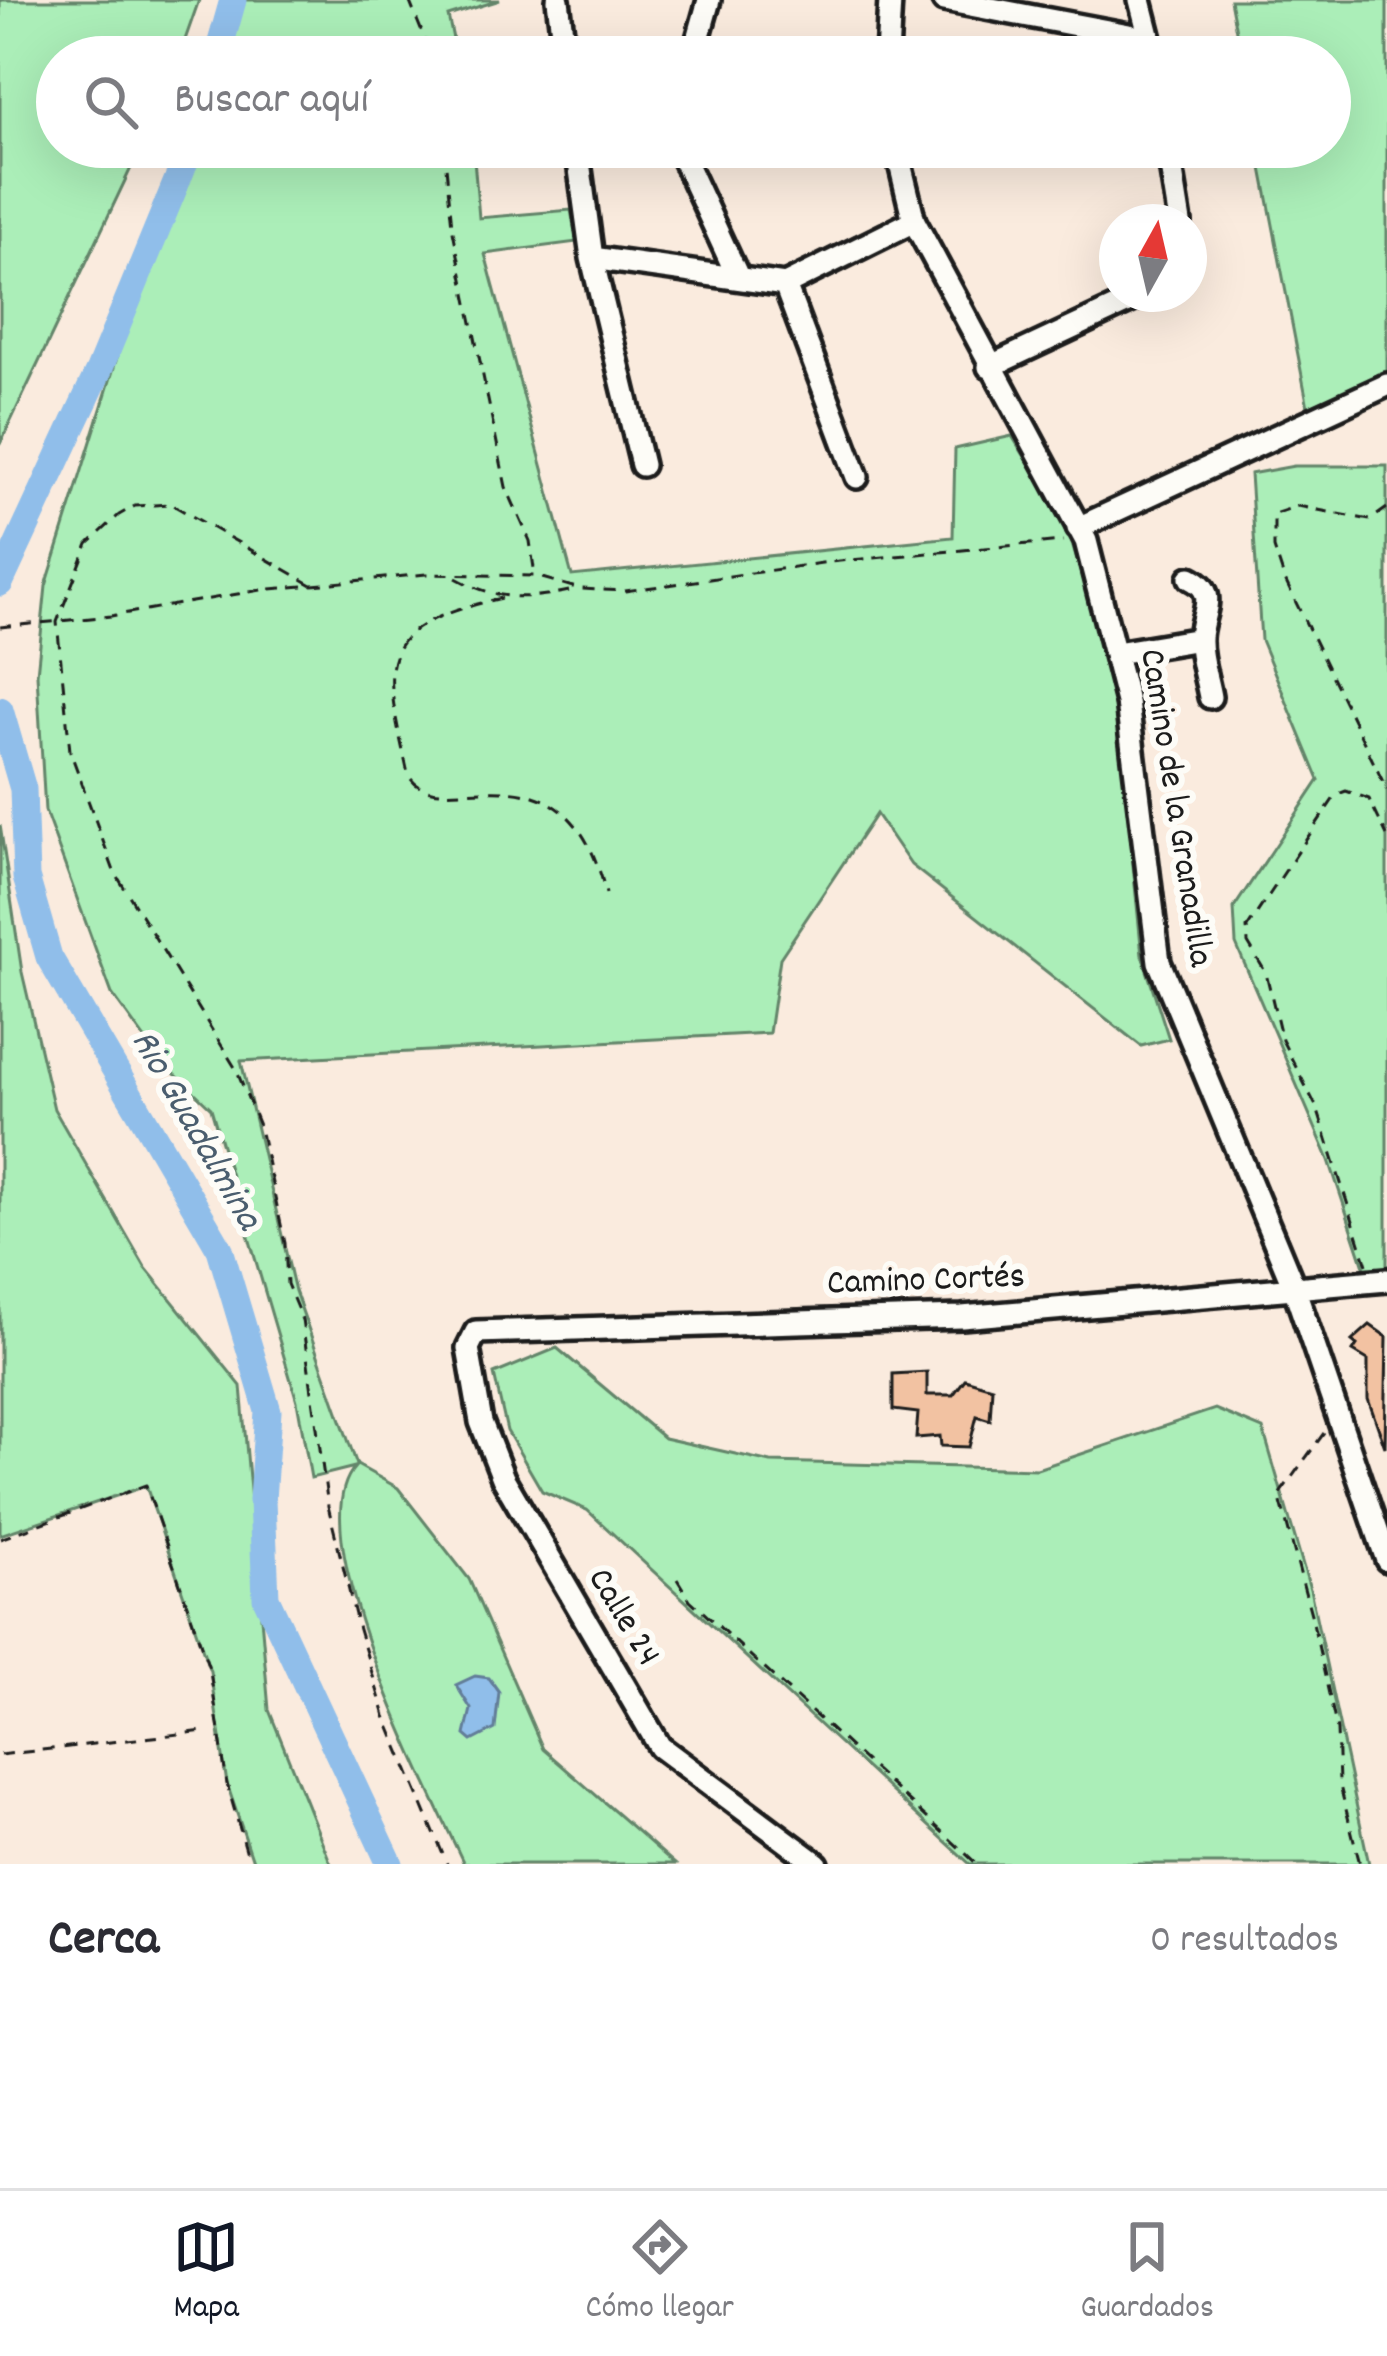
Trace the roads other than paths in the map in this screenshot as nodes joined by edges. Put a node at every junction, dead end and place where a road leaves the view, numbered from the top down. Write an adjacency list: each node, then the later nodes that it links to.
1 (558, 0): 6 (street)
2 (709, 0): 7 (street)
3 (890, 0): 8 (street)
4 (944, 0): 9 (street)
5 (1140, 0): 10 (street)
6 (562, 36)
7 (699, 36)
8 (888, 36)
9 (1100, 36)
10 (1149, 36)
11 (580, 168): 17 (street)
12 (688, 168): 18 (street)
13 (901, 168): 16 (street, Camino de la Granadilla)
14 (1171, 168): 15 (street)
15 (1177, 204)
16 (914, 221): 19 (street); 21 (street, Camino de la Granadilla)
17 (592, 258): 18 (street); 24 (street)
18 (738, 277): 19 (street)
19 (785, 284): 25 (street)
20 (1107, 312): 21 (street)
21 (989, 367): 26 (street, Camino de la Granadilla)
22 (1387, 385): 26 (street)
23 (1387, 398): 26 (street)
24 (642, 465)
25 (857, 477)
26 (1082, 535): 29 (street, Camino de la Granadilla)
27 (1190, 578): 28 (street)
28 (1200, 639): 29 (street); 30 (street)
29 (1116, 653): 32 (street, Camino de la Granadilla)
30 (1210, 697)
31 (1379, 1281): 32 (street, Camino Cortés)
32 (1295, 1290): 33 (street, Camino Cortés); 34 (street, Camino de la Granadilla)
33 (471, 1339): 35 (street, Calle 24)
34 (1387, 1560)
35 (818, 1864)

